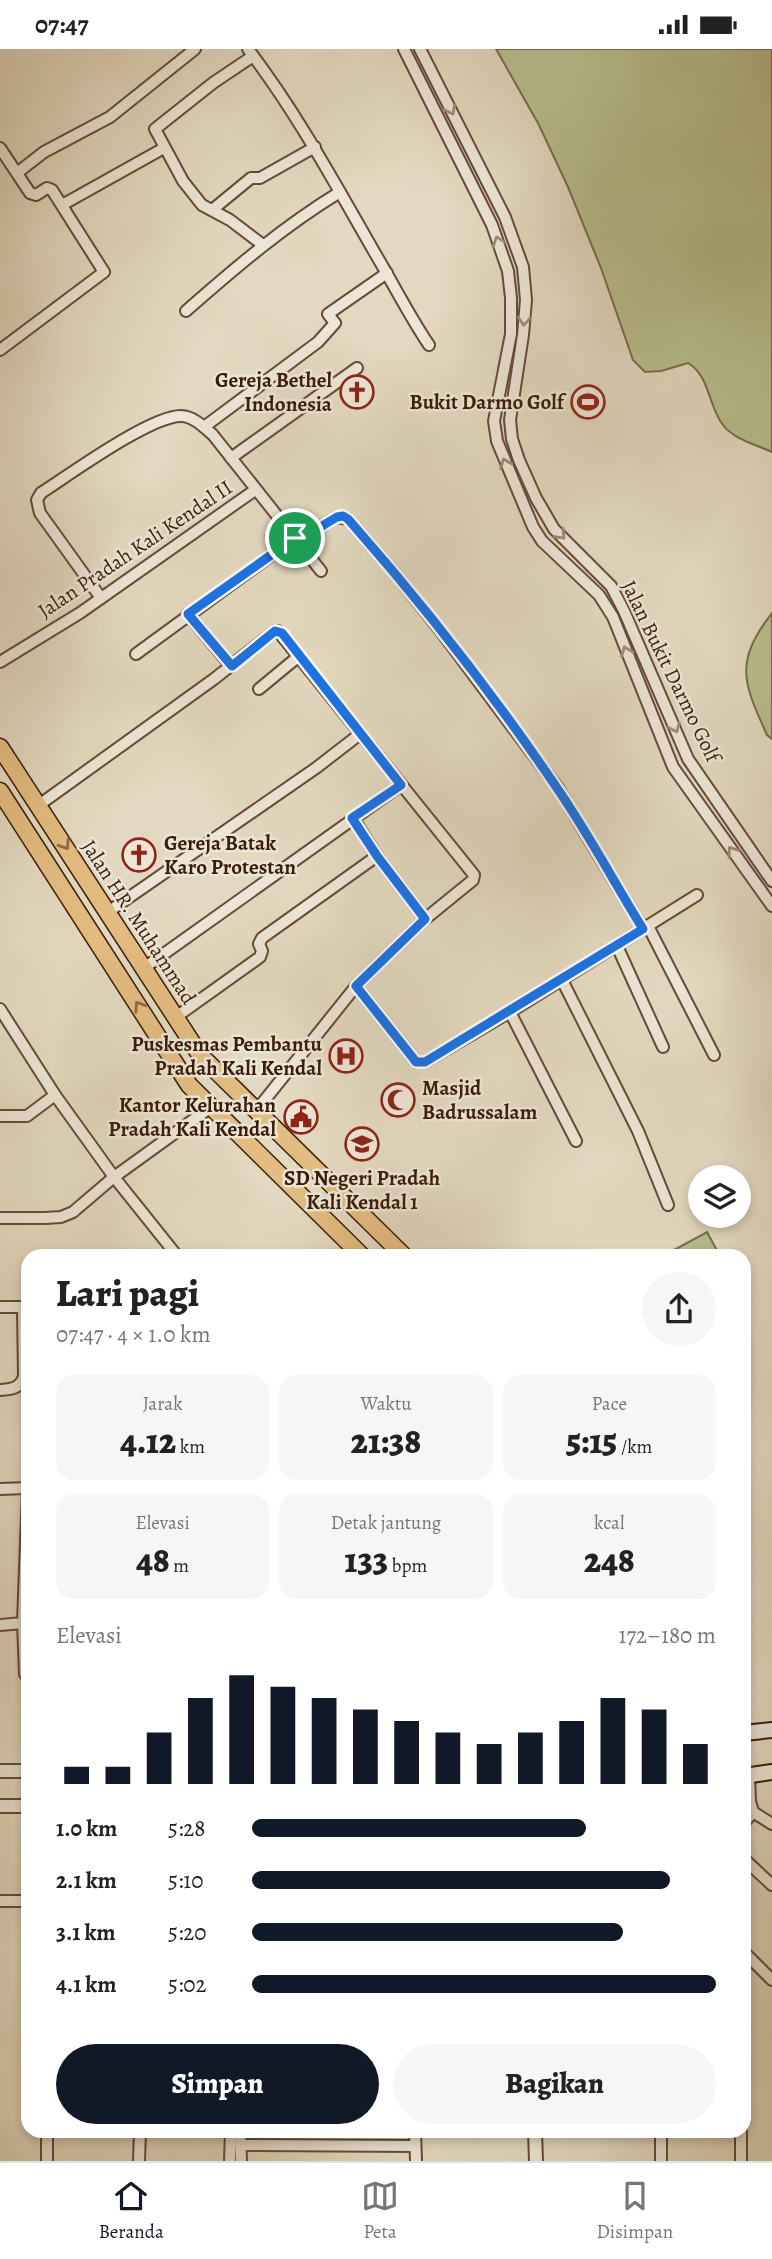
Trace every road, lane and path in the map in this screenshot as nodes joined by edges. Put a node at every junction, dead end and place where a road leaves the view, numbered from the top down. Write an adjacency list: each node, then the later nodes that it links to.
1 (195, 49): 8 (street)
2 (404, 49): 41 (street, Jalan Bukit Darmo Golf, one-way to 2)
3 (420, 49): 39 (street, Jalan Bukit Darmo Golf, one-way to 39)
4 (250, 53): 5 (street); 7 (street)
5 (314, 147): 9 (street); 11 (street)
6 (0, 148): 8 (street)
7 (164, 148): 10 (street); 11 (street)
8 (17, 173): 10 (street)
9 (340, 192): 12 (street); 13 (street)
10 (62, 205): 16 (street)
11 (212, 210): 12 (street)
12 (263, 245): 14 (street)
13 (387, 273): 15 (street); 18 (street)
14 (186, 311)
15 (429, 345)
16 (0, 350)
17 (357, 368): 19 (street)
18 (204, 427): 19 (street); 23 (street)
19 (231, 457): 20 (street)
20 (255, 490): 21 (street); 23 (street, Jalan Pradah Kali Kendal II)
21 (296, 539): 22 (street); 24 (street); 44 (street)
22 (321, 571)
23 (101, 598): 27 (street, Jalan Pradah Kali Kendal II)
24 (188, 614): 25 (street); 28 (street)
25 (136, 654)
26 (299, 656): 28 (street); 29 (street); 30 (street)
27 (0, 661)
28 (232, 666): 35 (street)
29 (259, 689)
30 (360, 734): 33 (street); 42 (street)
31 (0, 747): 32 (main road, Jalan HR. Muhammad)
32 (5, 769): 35 (main road, Jalan HR. Muhammad)
33 (401, 785): 37 (street); 43 (street)
34 (0, 791): 36 (main road)
35 (35, 799): 36 (main road); 42 (main road, Jalan HR. Muhammad, one-way to 42)
36 (11, 808): 55 (main road, one-way to 36)
37 (352, 818): 38 (street); 46 (street)
38 (377, 856): 43 (street); 51 (street)
39 (772, 881)
40 (697, 895): 44 (street)
41 (772, 906)
42 (108, 912): 46 (main road, Jalan HR. Muhammad)
43 (425, 919): 48 (street)
44 (645, 928): 45 (street); 53 (street)
45 (617, 946): 47 (street); 52 (street)
46 (144, 968): 51 (main road, Jalan HR. Muhammad)
47 (562, 980): 50 (street); 62 (street)
48 (356, 986): 50 (street); 56 (street)
49 (0, 1009): 54 (street)
50 (510, 1012): 58 (street)
51 (176, 1017): 56 (main road, Jalan HR. Muhammad)
52 (663, 1048)
53 (714, 1055)
54 (55, 1095): 57 (street); 61 (street)
55 (211, 1107): 60 (main road); 61 (street)
56 (256, 1111): 59 (main road, Jalan HR. Muhammad)
57 (0, 1116)
58 (576, 1141)
59 (295, 1149): 60 (main road); 66 (main road, Jalan HR. Muhammad)
60 (274, 1169): 65 (main road)
61 (114, 1177): 63 (street); 64 (street)
62 (668, 1205)
63 (0, 1218)
64 (172, 1249)
65 (355, 1249)
66 (397, 1249)
67 (0, 1307): 68 (street)
68 (21, 1307)
69 (21, 1385): 70 (street)
70 (0, 1389)
71 (0, 1489): 72 (street)
72 (21, 1489)
73 (21, 1623): 74 (street)
74 (0, 1625)
75 (772, 1730): 76 (main road)
76 (751, 1732)
77 (21, 1771): 78 (street)
78 (0, 1772)
79 (772, 1772): 80 (main road)
80 (751, 1775)
81 (0, 1806): 82 (street)
82 (21, 1806)
83 (751, 1808): 84 (street)
84 (772, 1824)
85 (751, 1866): 86 (street)
86 (772, 1885)
87 (0, 1901): 88 (street)
88 (21, 1901)
89 (751, 1959): 90 (street)
90 (772, 1980)
91 (47, 2138): 101 (street)
92 (140, 2138): 102 (street)
93 (230, 2138): 103 (street)
94 (240, 2138): 99 (street)
95 (415, 2138): 100 (street)
96 (535, 2138): 106 (street)
97 (661, 2138): 107 (street)
98 (741, 2138): 108 (street)
99 (240, 2145): 100 (street); 104 (street)
100 (415, 2146): 105 (street)
101 (47, 2161)
102 (139, 2161)
103 (230, 2161)
104 (241, 2161)
105 (416, 2161)
106 (536, 2161)
107 (661, 2161)
108 (741, 2161)

